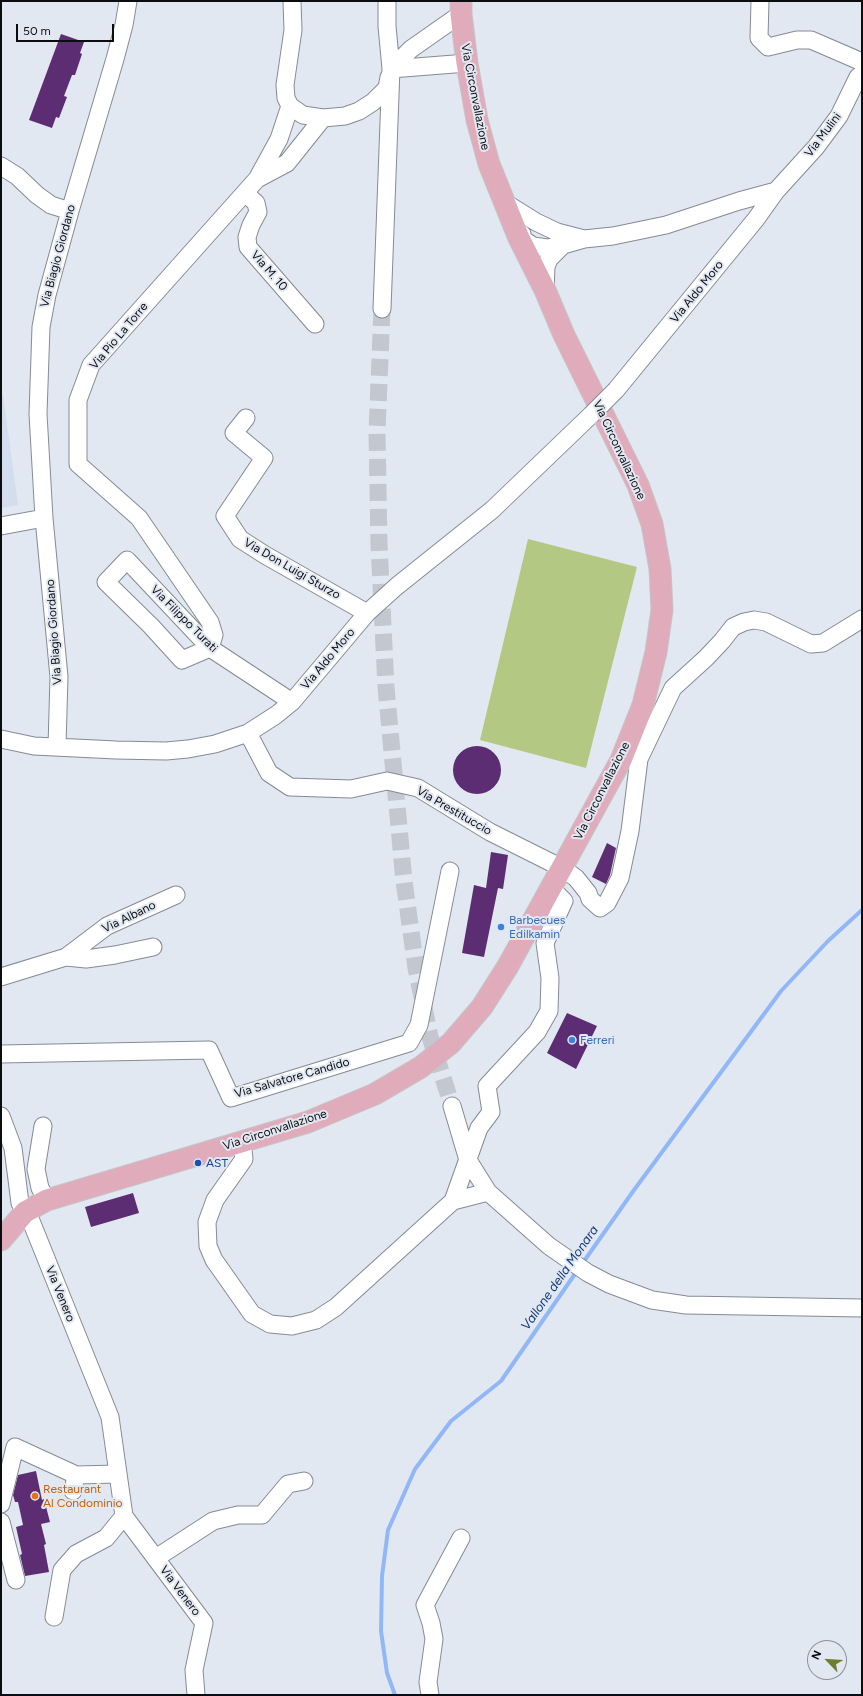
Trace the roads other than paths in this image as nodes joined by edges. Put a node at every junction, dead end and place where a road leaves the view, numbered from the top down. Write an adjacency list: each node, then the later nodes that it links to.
1 (128, 1): 17 (street, Via Biagio Giordano)
2 (292, 1): 10 (street)
3 (387, 1): 8 (street)
4 (760, 1): 6 (street)
5 (461, 8): 7 (main road, Via Circonvallazione); 8 (street)
6 (862, 62)
7 (466, 63): 8 (street); 16 (main road, Via Circonvallazione)
8 (391, 69): 11 (street); 21 (street)
9 (862, 74): 14 (street, Via Mulini)
10 (290, 106): 11 (street); 13 (street)
11 (324, 118): 13 (street)
12 (1, 166): 17 (street)
13 (257, 179): 15 (street, Via Pio La Torre)
14 (776, 191): 19 (street); 27 (street, Via Aldo Moro, bridge)
15 (245, 193): 22 (street, Via M. 10); 30 (street, Via Pio La Torre)
16 (504, 202): 18 (main road, Via Circonvallazione); 19 (street)
17 (70, 212): 24 (street, Via Biagio Giordano)
18 (518, 236): 19 (street); 20 (main road, Via Circonvallazione)
19 (560, 239): 20 (street)
20 (546, 290): 35 (main road, Via Circonvallazione)
21 (382, 308)
22 (315, 324)
23 (246, 418): 27 (street, Via Don Luigi Sturzo)
24 (44, 518): 25 (street); 34 (street, Via Biagio Giordano)
25 (1, 526)
26 (169, 605): 29 (street); 29 (street, Via Filippo Turati); 30 (street, Via Filippo Turati)
27 (367, 613): 31 (street, Via Aldo Moro)
28 (862, 620): 35 (street, Via Prestituccio)
29 (151, 626): 30 (street)
30 (210, 648): 31 (street, Via Filippo Turati)
31 (292, 702): 32 (street, Via Aldo Moro)
32 (248, 733): 34 (street, Via Aldo Moro); 35 (street, Via Prestituccio)
33 (1, 739): 34 (street, Via Aldo Moro)
34 (57, 746)
35 (562, 868): 37 (main road, Via Circonvallazione)
36 (450, 871): 42 (street, Via Salvatore Candido)
37 (551, 888): 46 (main road, Via Circonvallazione); 47 (street)
38 (176, 895): 40 (street, Via Albano)
39 (152, 947): 40 (street, Via Albano)
40 (66, 956): 41 (street, Via Albano)
41 (1, 976)
42 (1, 1054)
43 (452, 1106): 47 (street)
44 (1, 1116): 51 (street, Via Venero)
45 (43, 1126): 49 (street)
46 (242, 1141): 49 (main road, Via Circonvallazione); 50 (street)
47 (468, 1160): 48 (street); 50 (street)
48 (488, 1192): 50 (street); 53 (street)
49 (48, 1200): 51 (main road, Via Circonvallazione)
50 (453, 1201)
51 (25, 1212): 52 (main road, Via Circonvallazione); 54 (street, Via Venero)
52 (1, 1240)
53 (862, 1308)
54 (118, 1474): 56 (street); 57 (street, Via Venero)
55 (304, 1481): 60 (street, Via Venero)
56 (1, 1504)
57 (124, 1516): 60 (street, Via Venero); 62 (street)
58 (1, 1522): 61 (street)
59 (461, 1538): 64 (street)
60 (156, 1558): 63 (street, Via Venero)
61 (16, 1580)
62 (54, 1617)
63 (196, 1695)
64 (430, 1695)

